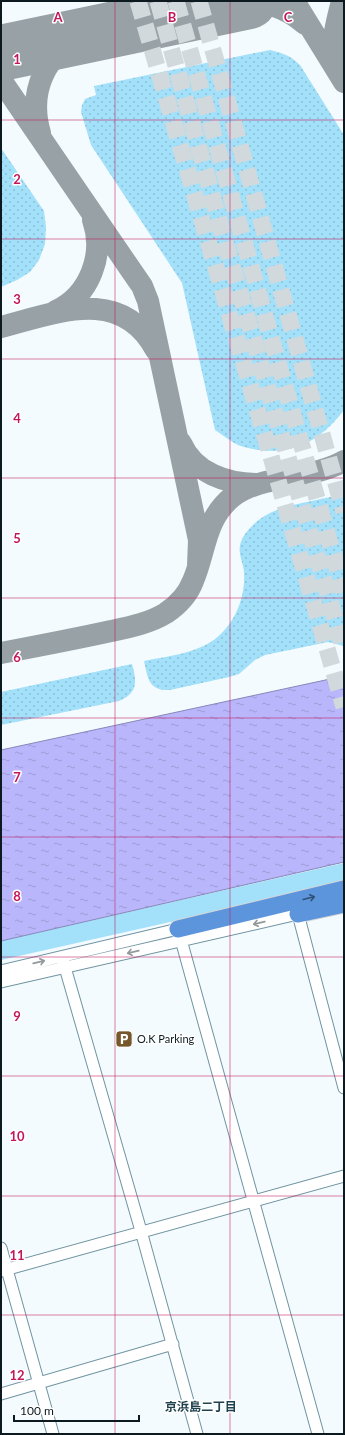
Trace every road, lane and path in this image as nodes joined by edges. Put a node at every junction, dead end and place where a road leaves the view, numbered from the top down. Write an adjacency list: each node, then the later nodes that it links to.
1 (344, 889): 4 (highway, one-way to 1)
2 (344, 904): 3 (highway)
3 (298, 914): 4 (street, one-way to 4); 8 (street)
4 (179, 935): 5 (street); 10 (street)
5 (63, 962): 6 (street, one-way to 5); 7 (street); 11 (street)
6 (1, 971)
7 (1, 982)
8 (344, 1088)
9 (344, 1176): 10 (street)
10 (253, 1202): 11 (street); 19 (street)
11 (141, 1231): 13 (street); 14 (street)
12 (1, 1248): 13 (street)
13 (4, 1270): 15 (street)
14 (172, 1344): 15 (street); 18 (street)
15 (39, 1383): 16 (street); 17 (street)
16 (1, 1394)
17 (53, 1434)
18 (197, 1434)
19 (318, 1434)

